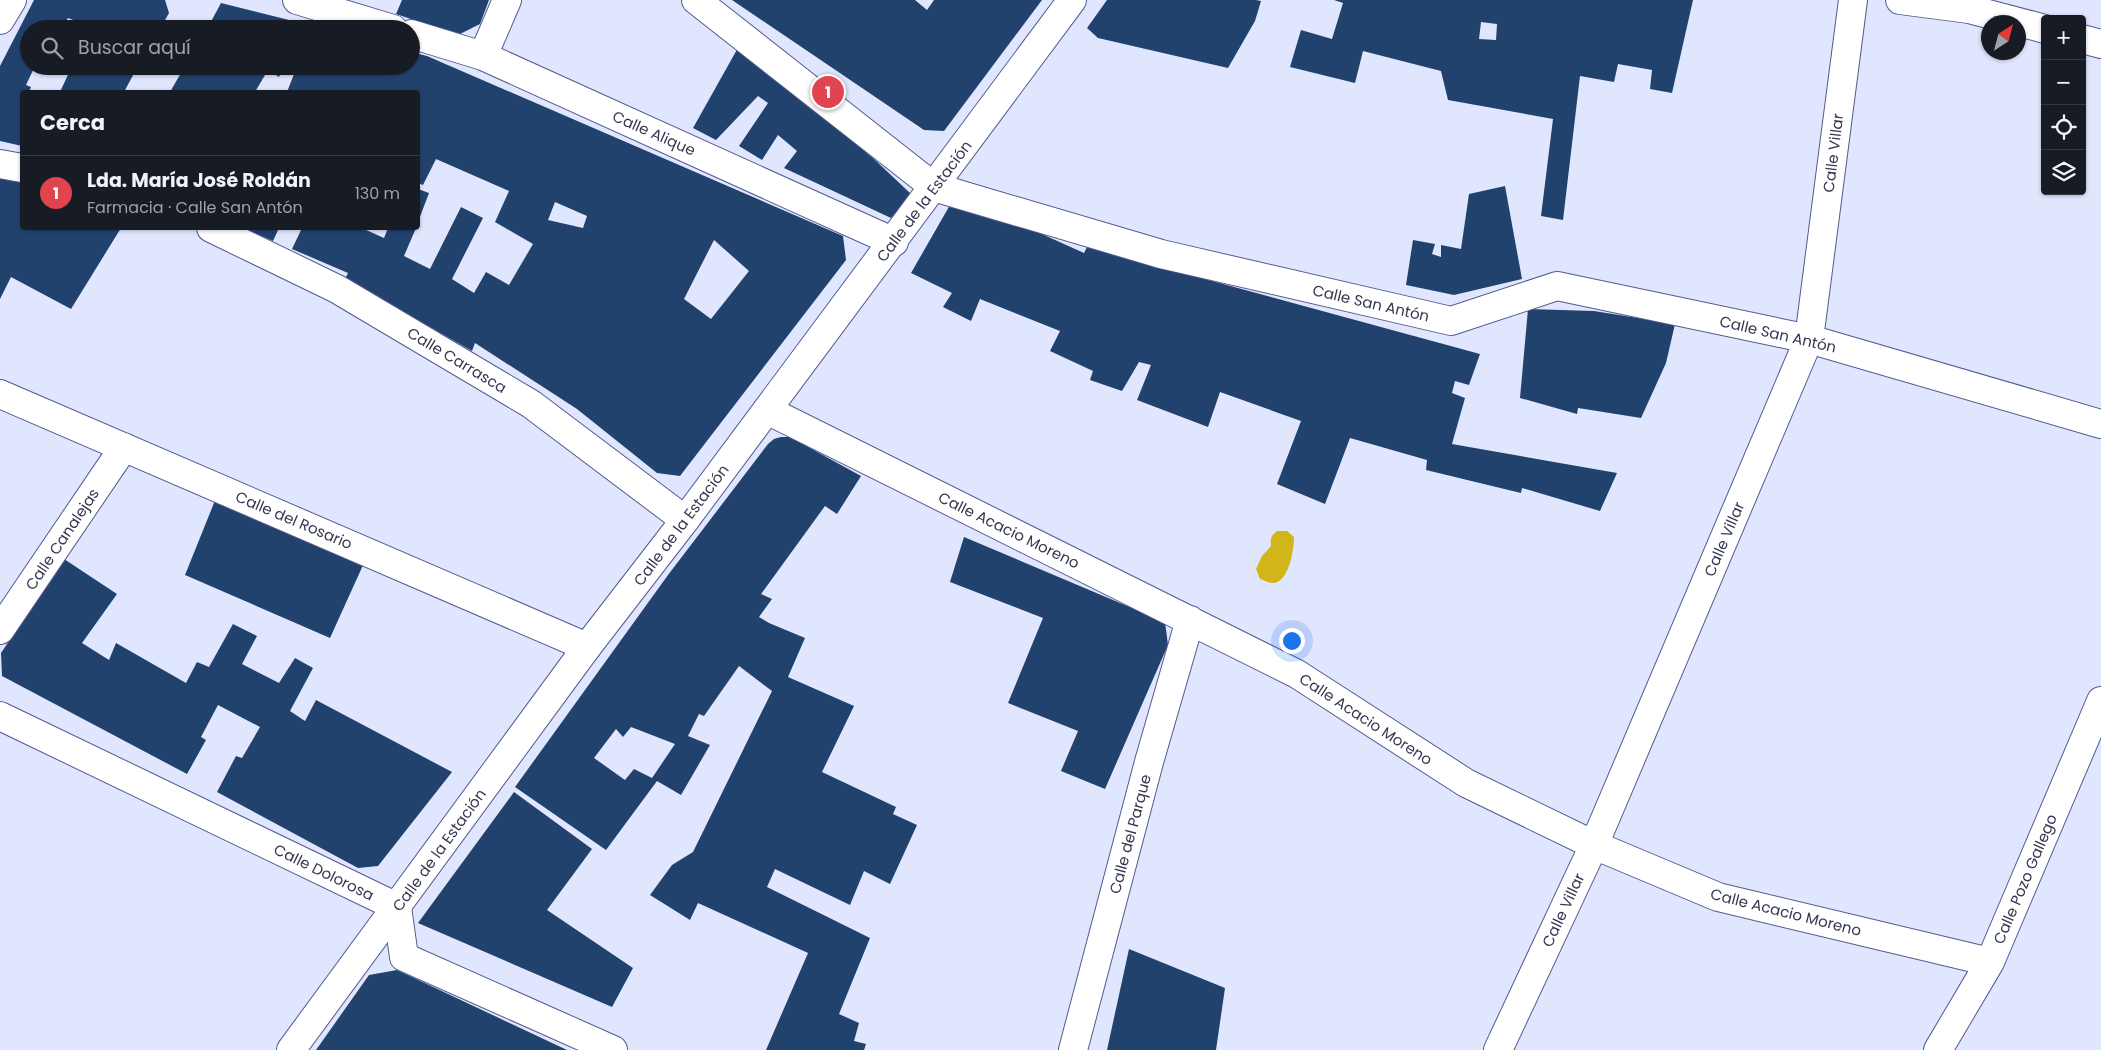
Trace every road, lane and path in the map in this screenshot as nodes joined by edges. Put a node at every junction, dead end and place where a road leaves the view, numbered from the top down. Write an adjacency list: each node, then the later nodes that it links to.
1 (12, 0): 9 (street)
2 (297, 0): 10 (street)
3 (508, 0): 15 (street)
4 (696, 0): 18 (street, Calle San Antón)
5 (1072, 0): 18 (street, Calle de la Estación)
6 (1853, 0): 21 (street, Calle Villar)
7 (1900, 0): 8 (street)
8 (1970, 5): 11 (street)
9 (0, 20)
10 (363, 20)
11 (2041, 28)
12 (420, 37): 15 (street, Calle Alique)
13 (2086, 40): 14 (street)
14 (2101, 44)
15 (483, 56): 20 (street, Calle Alique)
16 (0, 164): 17 (street)
17 (20, 168)
18 (934, 187): 20 (street, Calle de la Estación); 21 (street, Calle San Antón)
19 (215, 230): 26 (street, Calle Carrasca)
20 (894, 242): 23 (street, Calle de la Estación)
21 (1809, 339): 24 (street, Calle San Antón); 32 (street, Calle Villar)
22 (0, 394): 25 (street, Calle del Rosario)
23 (767, 410): 26 (street, Calle de la Estación); 27 (street, Calle Acacio Moreno)
24 (2101, 424)
25 (124, 447): 28 (street, Calle Canalejas); 29 (street, Calle del Rosario)
26 (686, 520): 29 (street, Calle de la Estación)
27 (1190, 620): 32 (street, Calle Acacio Moreno); 37 (street, Calle del Parque)
28 (0, 630)
29 (587, 647): 33 (street, Calle de la Estación)
30 (2101, 701): 34 (street, Calle Pozo Gallego)
31 (0, 716): 33 (street, Calle Dolorosa)
32 (1594, 845): 34 (street, Calle Acacio Moreno); 38 (street, Calle Villar)
33 (397, 907): 35 (street, Calle de la Estación); 36 (street)
34 (1990, 962): 39 (street, Calle Pozo Gallego)
35 (291, 1050)
36 (613, 1050)
37 (1074, 1050)
38 (1498, 1050)
39 (1938, 1050)

